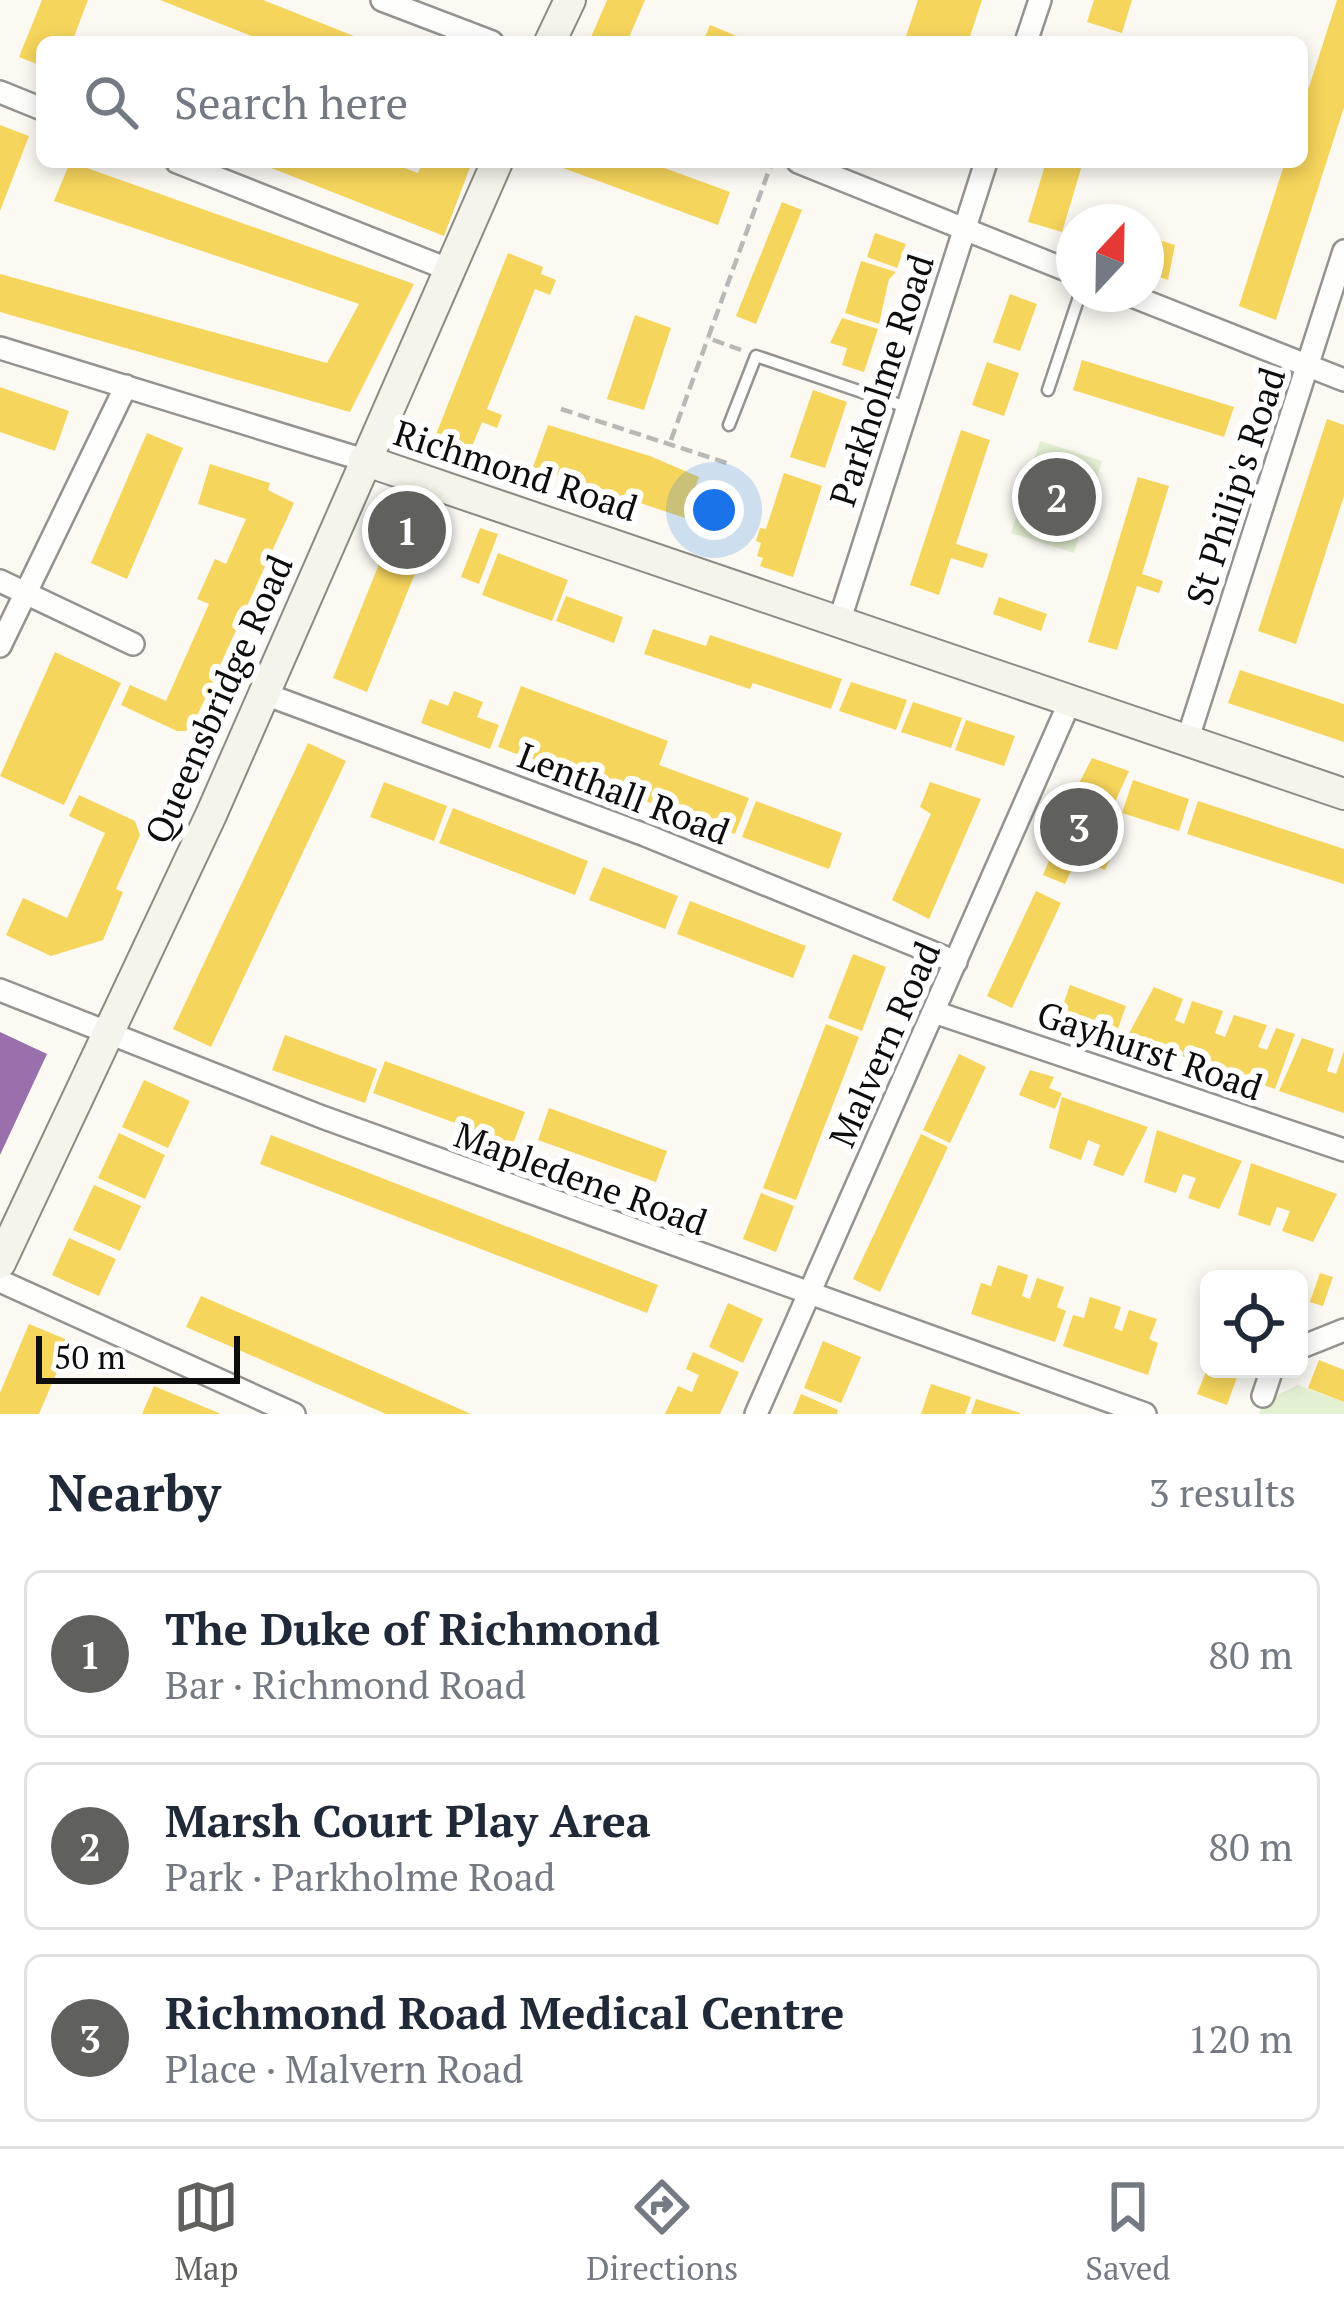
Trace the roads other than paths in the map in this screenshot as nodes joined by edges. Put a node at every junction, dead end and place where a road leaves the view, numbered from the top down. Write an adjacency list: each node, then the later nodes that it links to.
1 (382, 0): 4 (street)
2 (570, 0): 5 (main road)
3 (1040, 0): 6 (street)
4 (476, 36)
5 (553, 36)
6 (1028, 36)
7 (0, 92): 8 (street)
8 (36, 107)
9 (192, 168): 16 (street)
10 (494, 168): 16 (main road, Queensbridge Road)
11 (814, 168): 13 (street)
12 (984, 168): 13 (street, Parkholme Road)
13 (965, 228): 15 (street); 24 (street, Parkholme Road)
14 (1344, 251): 20 (street, St Philip's Road)
15 (1056, 265)
16 (450, 270): 26 (main road, Queensbridge Road)
17 (1164, 309): 20 (street)
18 (1075, 312): 23 (lane)
19 (0, 348): 22 (street, Richmond Road)
20 (1309, 367): 21 (street); 34 (street, St Philip's Road)
21 (1344, 380)
22 (126, 386): 26 (street, Richmond Road); 28 (street)
23 (1048, 390)
24 (906, 407): 25 (lane); 29 (street, Parkholme Road)
25 (729, 425)
26 (364, 460): 29 (main road, Richmond Road); 32 (main road, Queensbridge Road)
27 (0, 581): 28 (street)
28 (25, 593): 30 (street); 31 (street)
29 (840, 619): 33 (main road, Richmond Road)
30 (133, 644)
31 (0, 646)
32 (265, 694): 36 (street, Lenthall Road); 39 (main road, Queensbridge Road)
33 (1071, 699): 34 (main road, Richmond Road); 36 (street, Malvern Road)
34 (1187, 741): 35 (main road, Richmond Road)
35 (1344, 794)
36 (956, 962): 38 (street, Malvern Road)
37 (0, 990): 39 (street, Mapledene Road)
38 (934, 1012): 40 (street, Gayhurst Road); 43 (street, Malvern Road)
39 (108, 1035): 41 (main road, Queensbridge Road); 43 (street, Mapledene Road)
40 (1344, 1150)
41 (0, 1263)
42 (0, 1282): 48 (street)
43 (810, 1297): 49 (street, Malvern Road); 50 (street, Mapledene Road)
44 (1344, 1330): 45 (street)
45 (1308, 1344)
46 (1269, 1378): 47 (street)
47 (1263, 1396)
48 (294, 1414)
49 (756, 1414)
50 (1145, 1414)

